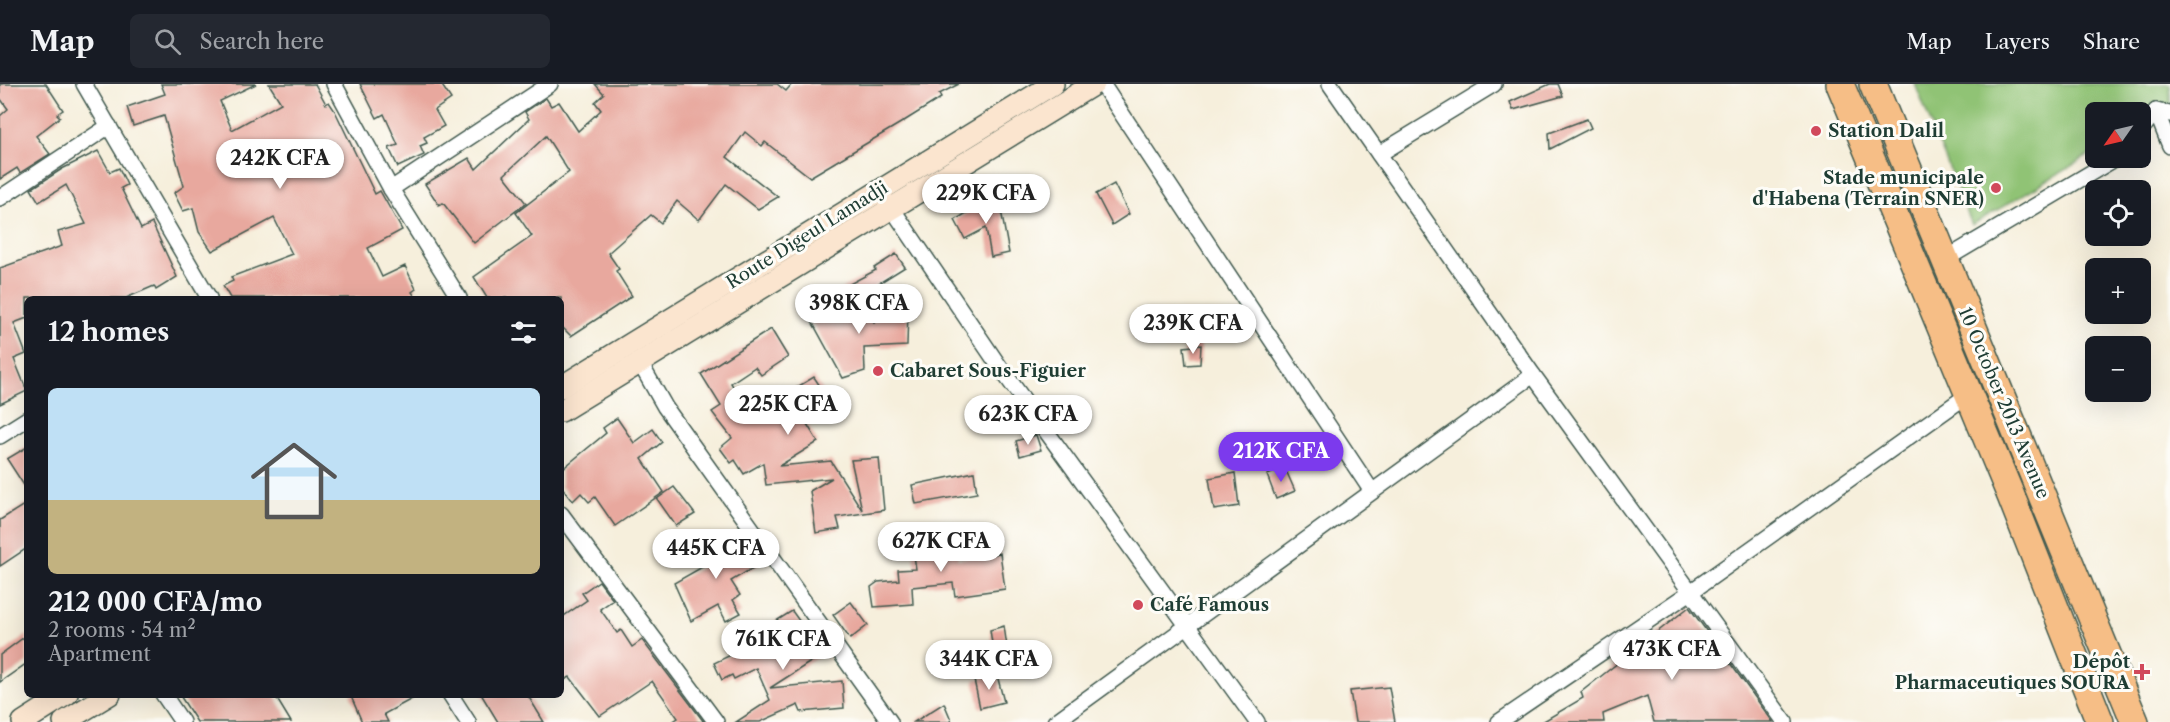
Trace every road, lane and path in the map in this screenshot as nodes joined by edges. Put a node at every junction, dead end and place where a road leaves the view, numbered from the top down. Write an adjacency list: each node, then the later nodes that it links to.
1 (84, 84): 13 (street)
2 (334, 84): 17 (street)
3 (550, 84): 17 (street)
4 (1053, 84): 18 (main road, Route Digeul Lamadji)
5 (1094, 84): 20 (main road)
6 (1102, 84): 31 (street)
7 (1330, 84): 15 (street)
8 (1494, 84): 15 (street)
9 (1840, 84): 27 (highway, 10 October 2013 Avenue)
10 (1873, 84): 21 (highway, 10 October 2013 Avenue)
11 (2163, 112): 12 (street); 14 (street)
12 (2151, 122)
13 (110, 126): 19 (street); 22 (street)
14 (2170, 146)
15 (1379, 154): 25 (street)
16 (2099, 168): 21 (street)
17 (391, 189): 23 (street)
18 (879, 191): 20 (street); 26 (main road, Route Digeul Lamadji)
19 (0, 198)
20 (892, 209): 24 (main road); 34 (street)
21 (1944, 260): 50 (highway, 10 October 2013 Avenue)
22 (208, 296)
23 (458, 296)
24 (640, 363): 28 (main road); 44 (street)
25 (1533, 375): 31 (street); 33 (street)
26 (564, 385)
27 (1969, 394): 33 (street); 49 (highway, 10 October 2013 Avenue)
28 (564, 409)
29 (24, 421): 30 (street)
30 (0, 435)
31 (1371, 490): 34 (street)
32 (564, 518): 43 (street)
33 (1692, 591): 47 (street); 48 (street)
34 (1187, 627): 45 (street); 46 (street)
35 (61, 698): 39 (main road)
36 (103, 698): 40 (main road)
37 (166, 698): 41 (street)
38 (453, 698): 42 (street)
39 (23, 722)
40 (64, 722)
41 (182, 722)
42 (468, 722)
43 (716, 722)
44 (890, 722)
45 (1055, 722)
46 (1257, 722)
47 (1499, 722)
48 (1785, 722)
49 (2100, 722)
50 (2135, 722)

